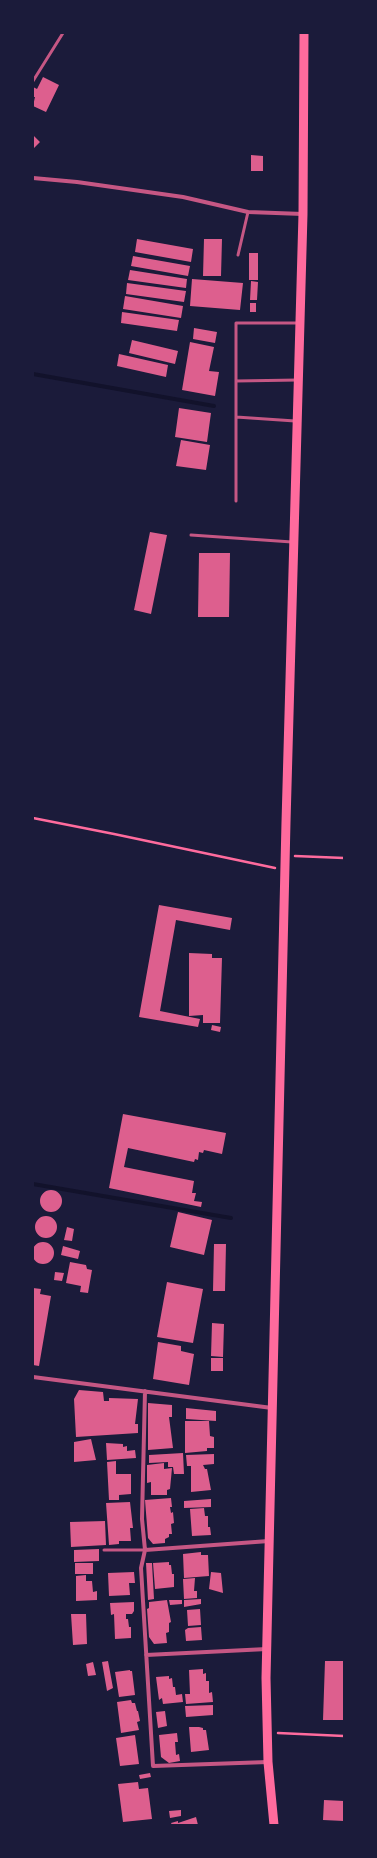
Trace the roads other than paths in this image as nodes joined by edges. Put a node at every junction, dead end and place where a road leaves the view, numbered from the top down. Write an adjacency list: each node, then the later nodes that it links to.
1 (63, 33): 3 (lane)
2 (304, 33): 6 (main road)
3 (33, 81)
4 (33, 178): 5 (street)
5 (248, 212): 6 (street); 7 (lane)
6 (303, 214): 8 (main road)
7 (238, 255)
8 (300, 323): 9 (main road); 10 (lane)
9 (298, 380): 10 (lane); 12 (main road)
10 (236, 381): 11 (lane)
11 (236, 417): 12 (lane); 13 (lane)
12 (297, 421): 15 (main road)
13 (236, 501)
14 (192, 535): 15 (lane)
15 (294, 542): 18 (main road)
16 (33, 1377): 17 (street)
17 (146, 1391): 18 (street); 21 (street)
18 (272, 1408): 19 (main road)
19 (269, 1541): 21 (street); 22 (main road)
20 (104, 1550): 21 (lane)
21 (145, 1550): 23 (street)
22 (267, 1649): 23 (street); 24 (main road)
23 (146, 1655): 24 (street)
24 (268, 1762): 25 (main road)
25 (274, 1825)

